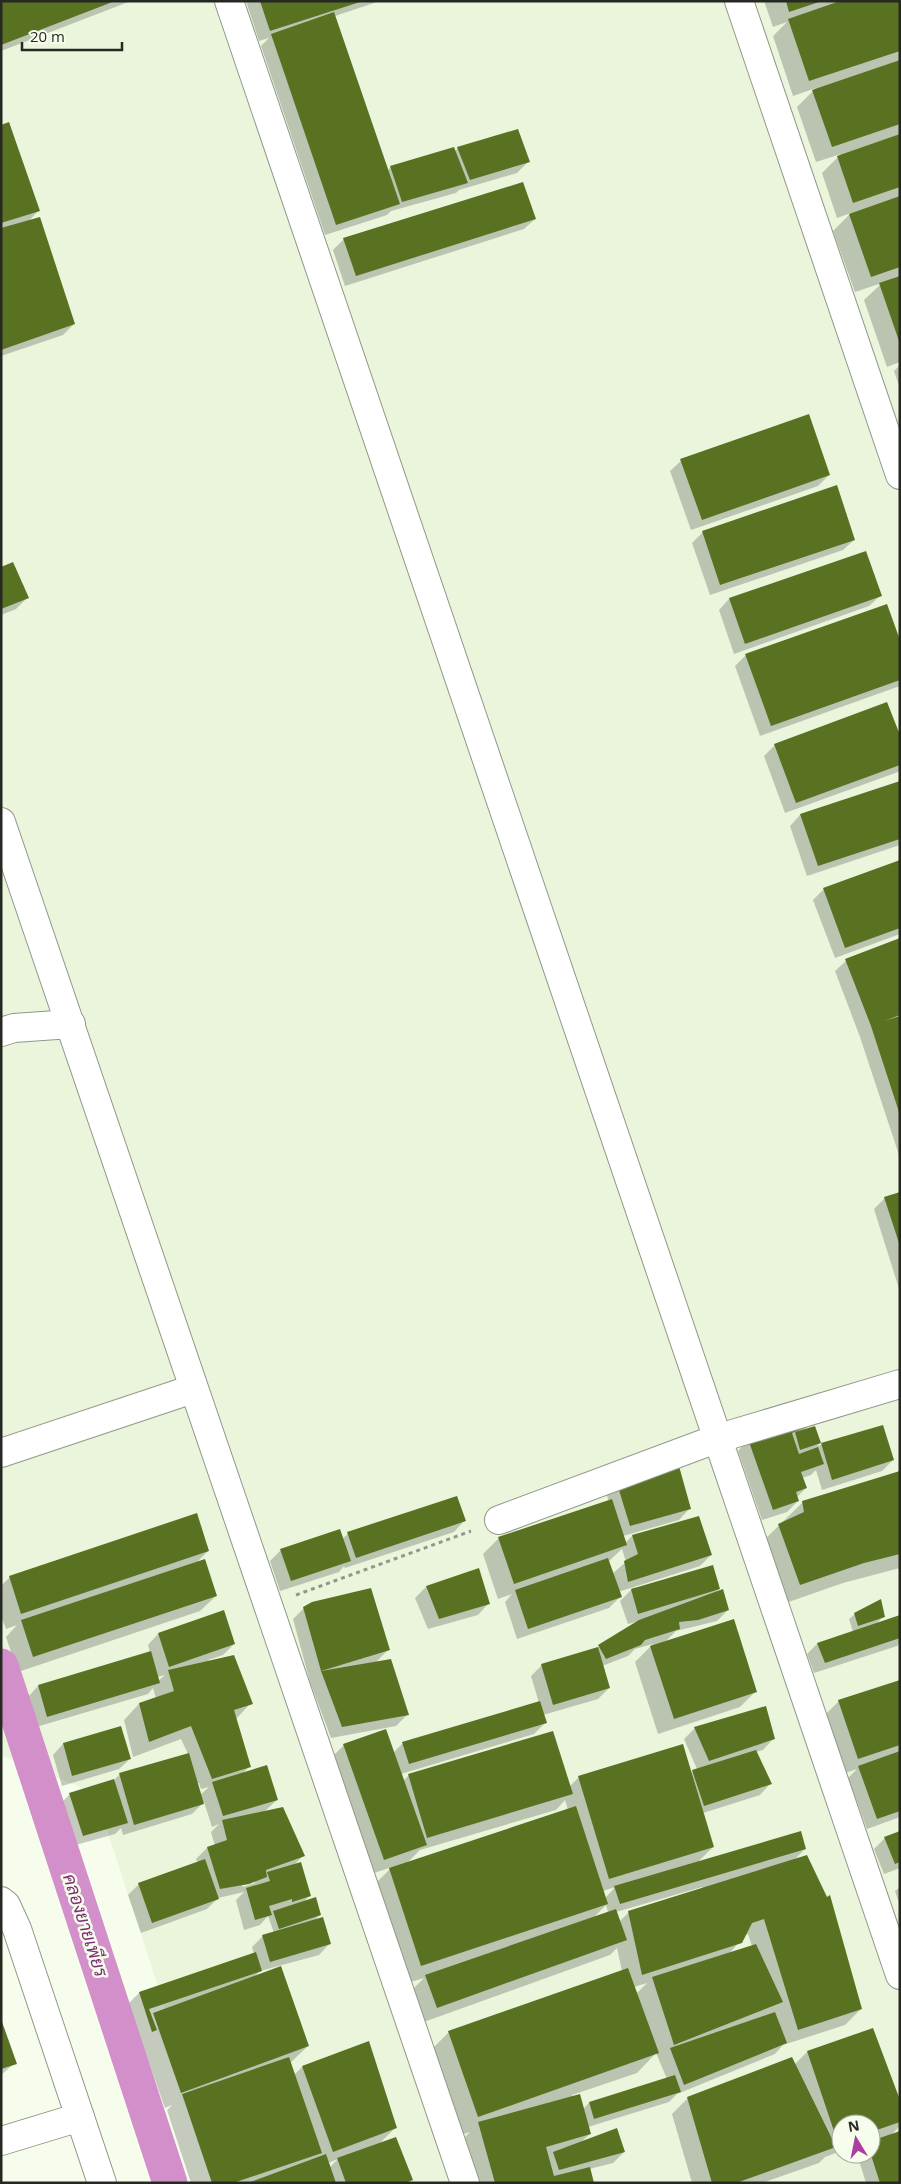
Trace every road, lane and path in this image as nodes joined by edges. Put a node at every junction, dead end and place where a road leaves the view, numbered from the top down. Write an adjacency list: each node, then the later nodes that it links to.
1 (229, 1): 9 (street)
2 (739, 1): 3 (street)
3 (900, 475)
4 (1, 822): 5 (street)
5 (71, 1024): 6 (street); 8 (street)
6 (1, 1032)
7 (900, 1384): 9 (street)
8 (193, 1389): 10 (street); 12 (street)
9 (716, 1439): 11 (street); 14 (street)
10 (1, 1453)
11 (499, 1520): 12 (path)
12 (268, 1606): 18 (street)
13 (1, 1900): 15 (street)
14 (900, 1975)
15 (80, 2117): 16 (street); 17 (street)
16 (1, 2141)
17 (102, 2183)
18 (465, 2183)

